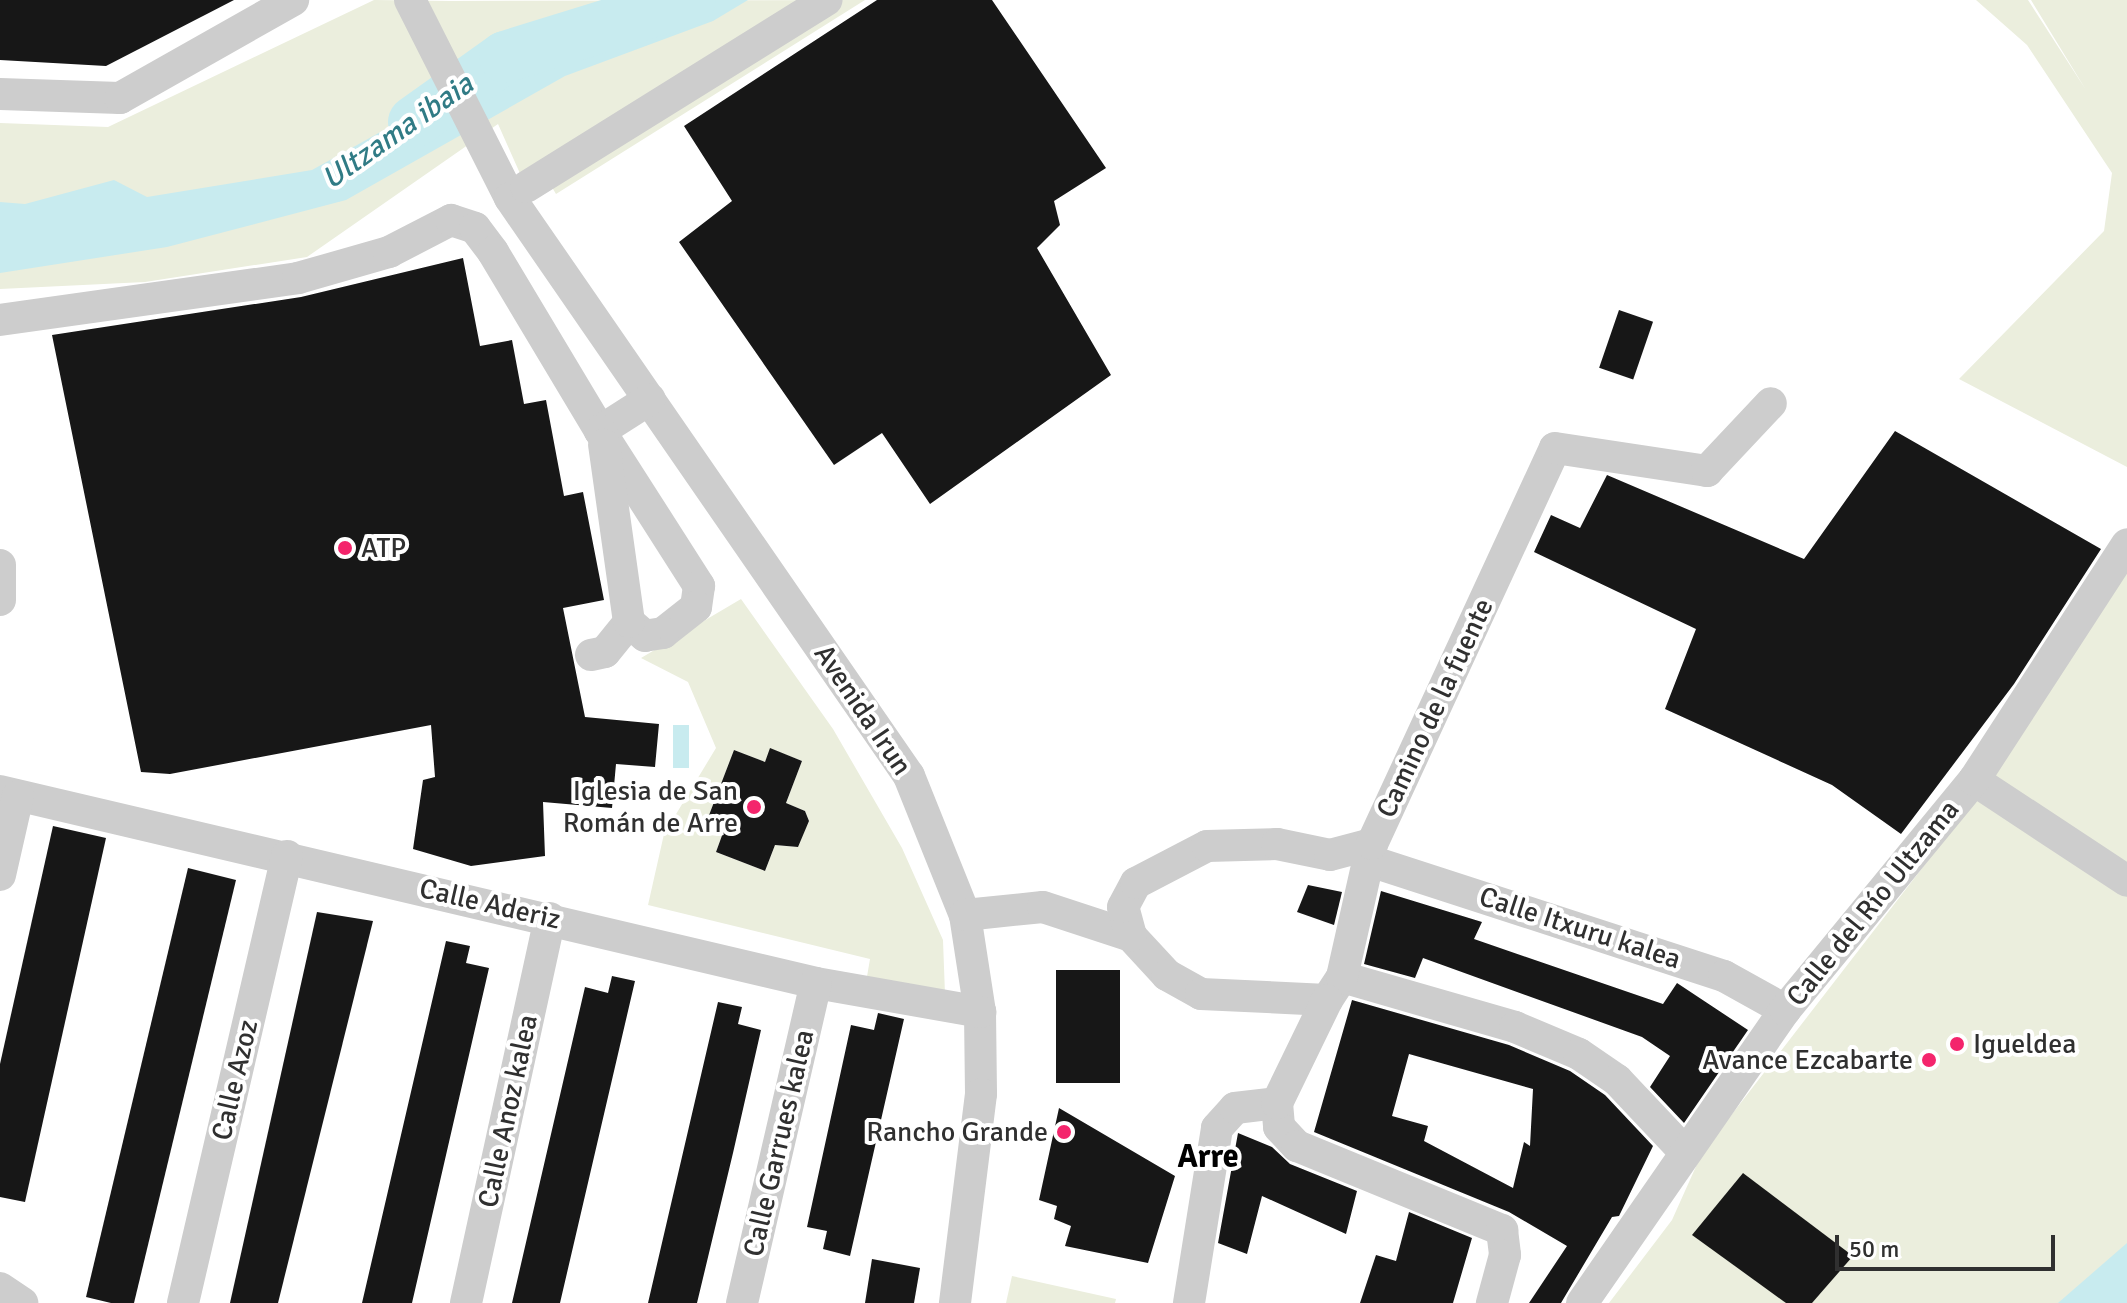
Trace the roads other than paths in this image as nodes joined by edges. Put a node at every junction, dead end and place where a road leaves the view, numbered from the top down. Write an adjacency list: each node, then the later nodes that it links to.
1 (293, 0): 4 (street)
2 (410, 0): 5 (street, Avenida Irun)
3 (827, 0): 5 (street)
4 (0, 94)
5 (518, 193): 7 (street, Avenida Irun)
6 (0, 320): 9 (street)
7 (650, 399): 9 (street); 21 (street, Avenida Irun)
8 (1771, 403): 17 (street, Camino de la fuente)
9 (600, 431): 13 (street); 13 (street)
10 (2127, 544): 15 (street, Calle del Río Ultzama)
11 (0, 565): 12 (street)
12 (0, 600)
13 (629, 622): 14 (street)
14 (591, 655)
15 (1974, 780): 20 (street, Calle del Río Ultzama); 26 (street, Calle del Río Ultzama)
16 (9, 794): 18 (street, Calle Aderiz); 19 (street)
17 (1371, 853): 23 (street); 25 (street, Camino de la fuente); 26 (street, Calle Itxuru kalea)
18 (287, 856): 22 (street, Calle Aderiz); 32 (street, Calle Azoz)
19 (0, 875)
20 (2127, 881)
21 (965, 915): 23 (street); 27 (street, Avenida Irun)
22 (550, 918): 24 (street, Calle Aderiz); 33 (street, Calle Anoz kalea)
23 (1131, 936): 25 (street)
24 (816, 983): 27 (street, Calle Aderiz); 34 (street, Calle Garrues kalea)
25 (1334, 989): 28 (street, Camino de la fuente); 29 (street)
26 (1785, 1010): 29 (street, Calle del Río Ultzama)
27 (980, 1012): 35 (street, Avenida Irun)
28 (1277, 1103): 36 (street); 37 (street)
29 (1684, 1151): 38 (street, Calle del Río Ultzama)
30 (0, 1288): 31 (street)
31 (22, 1303)
32 (183, 1303)
33 (466, 1303)
34 (742, 1303)
35 (955, 1303)
36 (1189, 1303)
37 (1492, 1303)
38 (1582, 1303)

